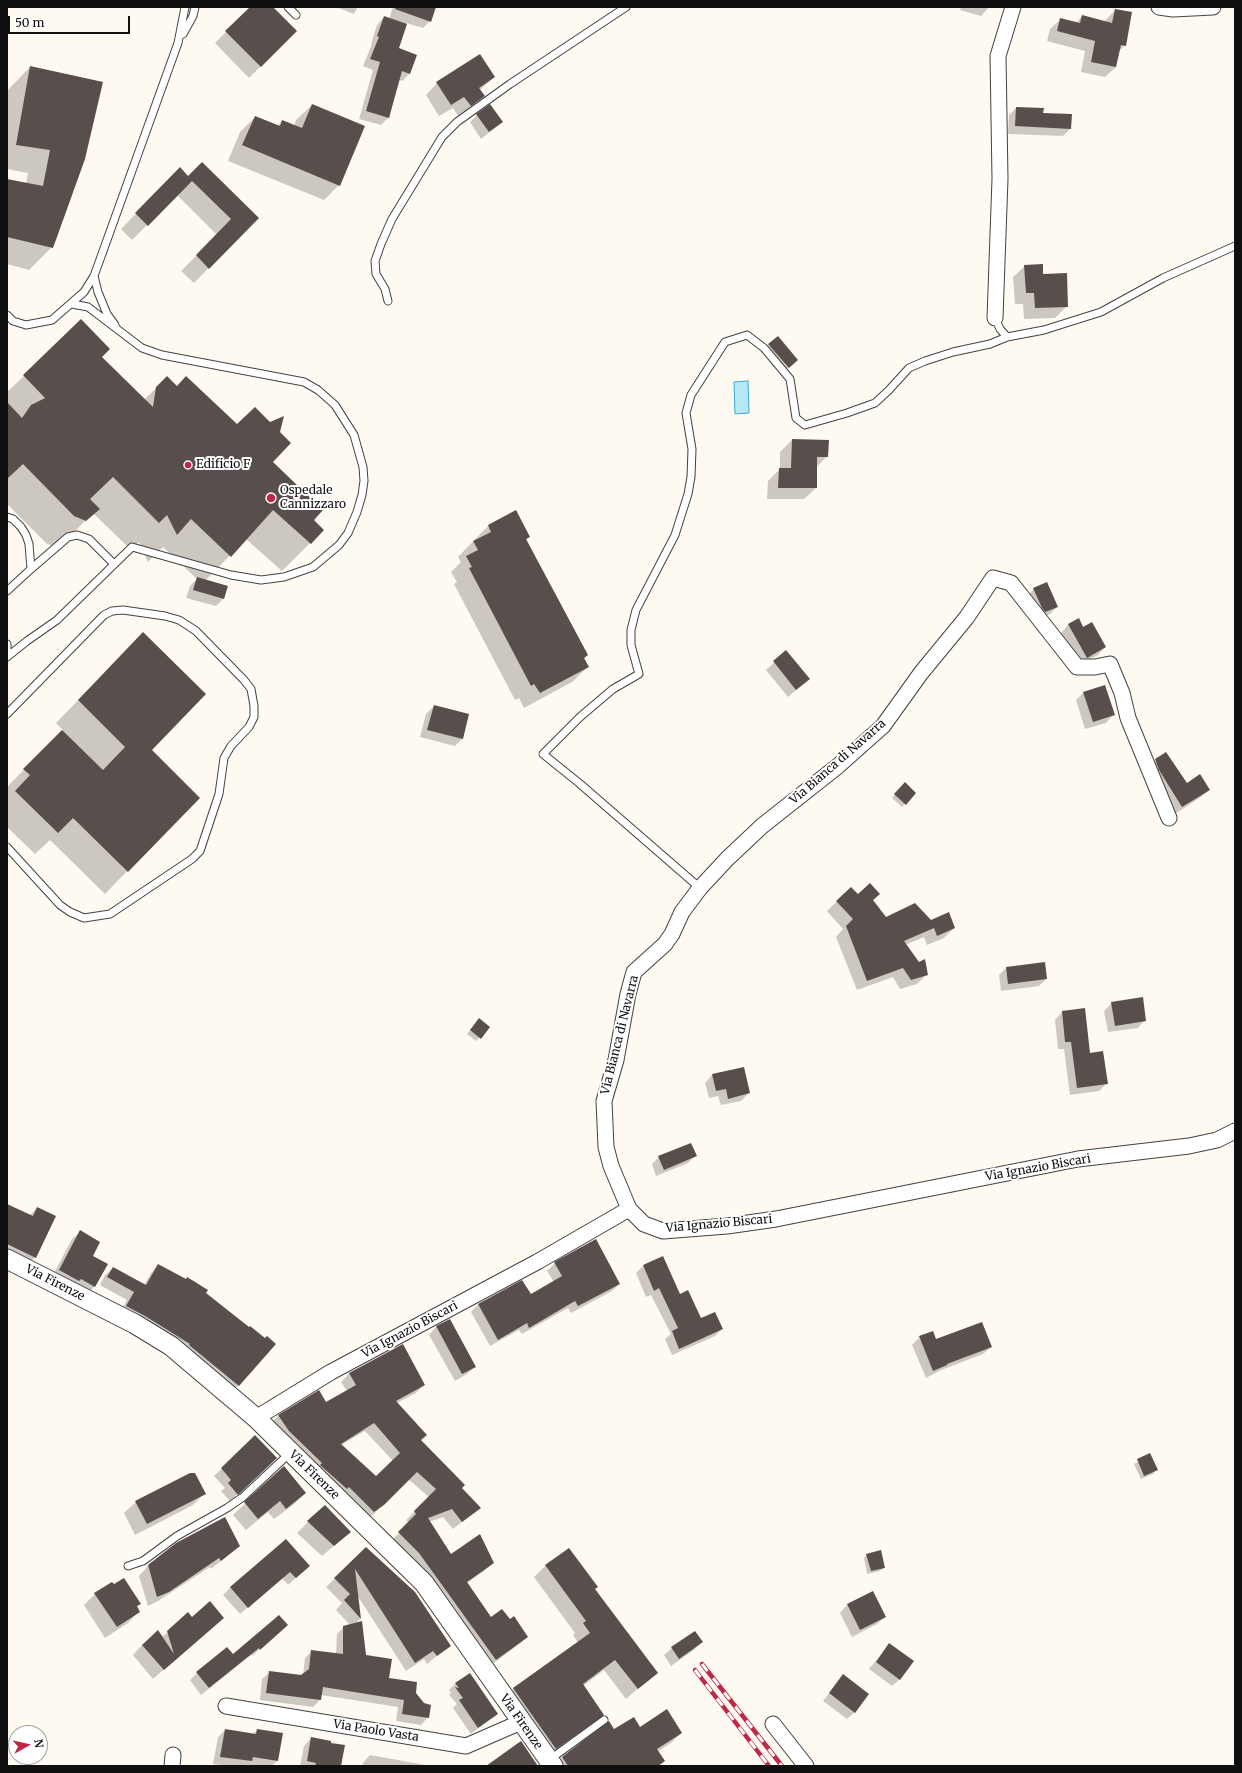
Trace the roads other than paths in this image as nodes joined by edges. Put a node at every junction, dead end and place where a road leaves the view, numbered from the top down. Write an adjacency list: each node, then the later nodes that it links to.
1 (185, 7): 9 (lane)
2 (196, 7): 9 (lane)
3 (288, 7): 8 (lane)
4 (626, 7): 12 (lane)
5 (1013, 7): 15 (street)
6 (1159, 7): 7 (street)
7 (1208, 7)
8 (296, 15)
9 (178, 43): 11 (lane)
10 (1235, 246): 17 (lane)
11 (94, 276): 13 (lane); 16 (lane)
12 (388, 301)
13 (72, 304): 14 (lane); 16 (lane)
14 (7, 315)
15 (995, 318): 17 (lane)
16 (120, 332): 19 (lane)
17 (1007, 337): 28 (lane)
18 (7, 517): 20 (lane)
19 (113, 564): 20 (lane); 24 (lane)
20 (31, 569): 21 (lane)
21 (7, 591)
22 (7, 644): 23 (lane)
23 (7, 654)
24 (7, 658)
25 (7, 714): 27 (lane)
26 (1169, 818): 28 (street, Via Bianca di Navarra)
27 (7, 847)
28 (700, 888): 30 (street, Via Bianca di Navarra)
29 (1235, 1131): 30 (street, Via Ignazio Biscari)
30 (629, 1209): 32 (street, Via Ignazio Biscari)
31 (7, 1259): 32 (street, Via Firenze)
32 (256, 1418): 33 (street, Via Firenze)
33 (291, 1452): 34 (lane); 37 (street, Via Firenze)
34 (128, 1566)
35 (226, 1706): 37 (street, Via Paolo Vasta)
36 (604, 1720): 39 (lane)
37 (521, 1722): 39 (street, Via Firenze)
38 (773, 1724): 40 (street)
39 (551, 1763)
40 (806, 1766)

